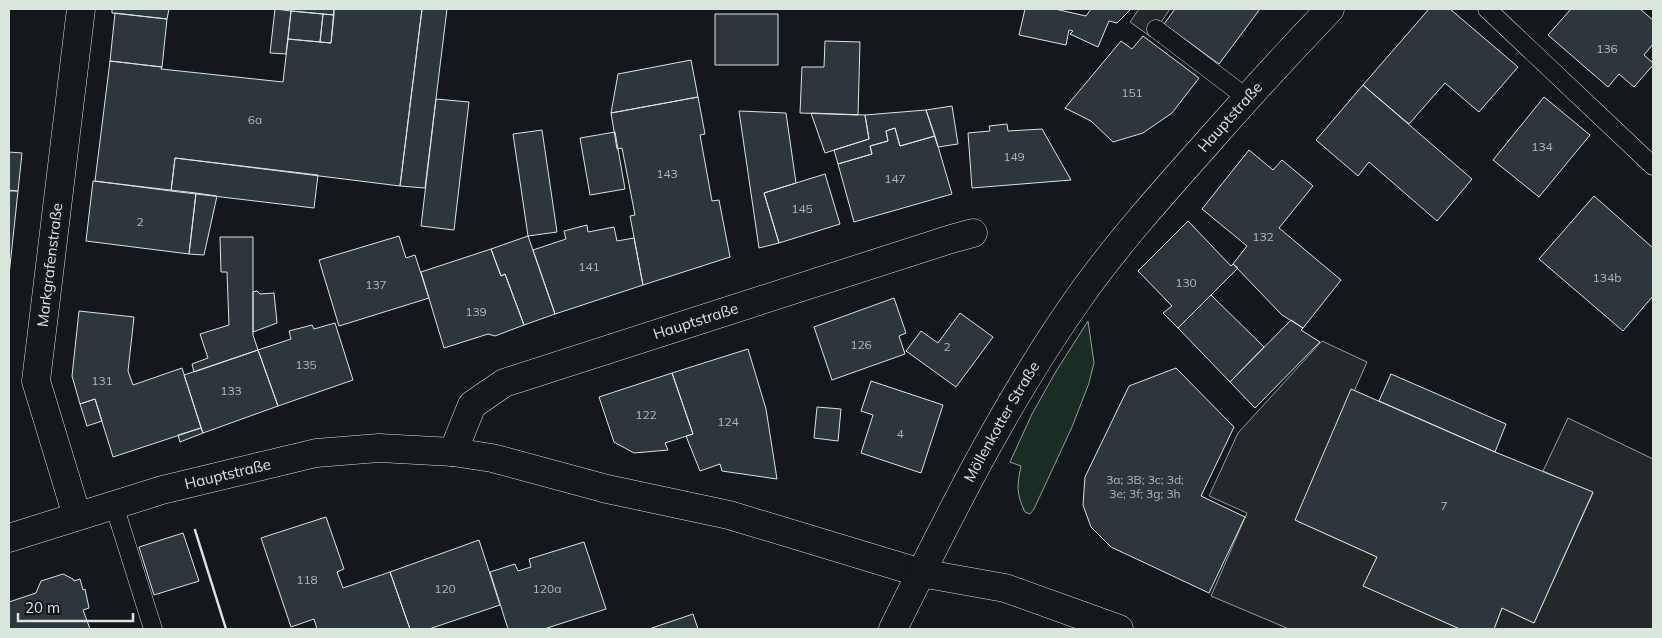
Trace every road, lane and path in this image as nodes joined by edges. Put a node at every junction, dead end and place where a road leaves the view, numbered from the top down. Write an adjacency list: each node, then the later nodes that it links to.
1 (81, 9): 11 (street, Markgrafenstraße)
2 (1330, 9): 5 (street, Hauptstraße)
3 (1487, 9): 6 (lane)
4 (1156, 29): 5 (lane)
5 (1247, 98): 7 (street, Hauptstraße)
6 (1653, 166)
7 (1132, 228): 13 (street, Möllenkotter Straße)
8 (973, 234): 9 (street, Hauptstraße)
9 (453, 452): 10 (street, Hauptstraße); 13 (street, Hauptstraße)
10 (114, 505): 11 (street, Hauptstraße); 14 (lane)
11 (77, 516): 12 (street, Hauptstraße)
12 (9, 538)
13 (921, 573): 15 (street, Möllenkotter Straße); 16 (street, Hauptstraße)
14 (153, 629)
15 (893, 629)
16 (1119, 629)

